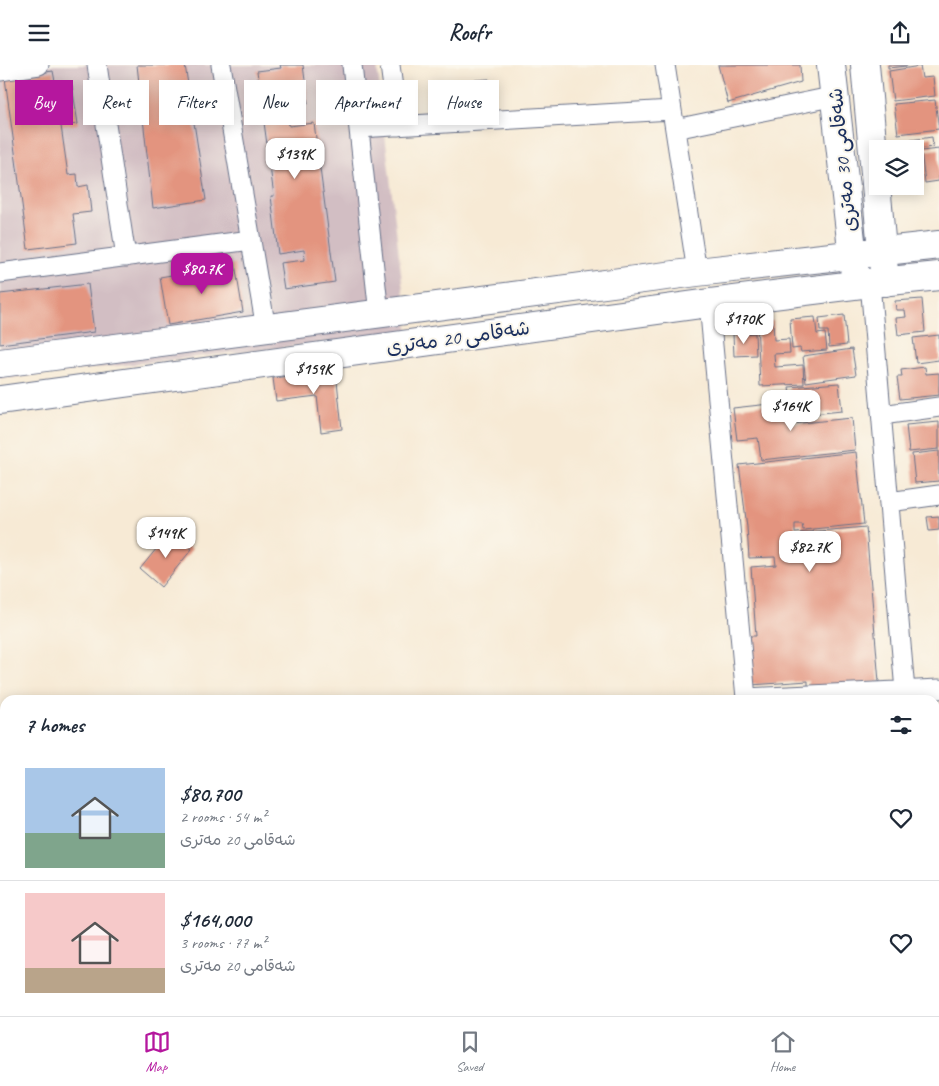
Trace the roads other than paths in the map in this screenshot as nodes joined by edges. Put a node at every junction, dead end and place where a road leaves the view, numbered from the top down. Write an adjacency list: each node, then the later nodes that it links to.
1 (39, 65): 9 (street)
2 (97, 65): 19 (street)
3 (221, 65): 15 (street)
4 (352, 65): 13 (street)
5 (390, 65): 12 (street)
6 (665, 65): 11 (street)
7 (831, 65): 10 (main road, شەقامی 30 مەتری)
8 (865, 65): 17 (main road, شەقامی 30 مەتری)
9 (0, 71)
10 (836, 96): 14 (street); 18 (main road, شەقامی 30 مەتری)
11 (672, 110): 12 (street); 14 (street)
12 (398, 126): 13 (street)
13 (359, 128): 25 (street)
14 (675, 129): 20 (street)
15 (251, 240): 19 (street); 26 (street)
16 (939, 245): 17 (main road, شەقامی 30 مەتری)
17 (882, 252): 18 (main road, شەقامی 30 مەتری); 23 (main road, شەقامی 30 مەتری)
18 (853, 255): 20 (main road, شەقامی 20 مەتری); 23 (main road, شەقامی 30 مەتری)
19 (126, 257): 21 (street)
20 (697, 272): 25 (main road, شەقامی 20 مەتری)
21 (0, 273)
22 (939, 276): 23 (main road)
23 (870, 283): 24 (main road, شەقامی 20 مەتری); 30 (street)
24 (709, 303): 28 (main road, شەقامی 20 مەتری); 35 (street)
25 (379, 314): 26 (main road, شەقامی 20 مەتری)
26 (266, 329): 27 (main road, شەقامی 20 مەتری)
27 (0, 363)
28 (0, 400)
29 (939, 407): 30 (street)
30 (882, 415): 32 (street)
31 (939, 495): 32 (street)
32 (889, 503): 34 (street)
33 (939, 689): 34 (street)
34 (905, 691): 36 (street)
35 (746, 695)
36 (814, 695)

